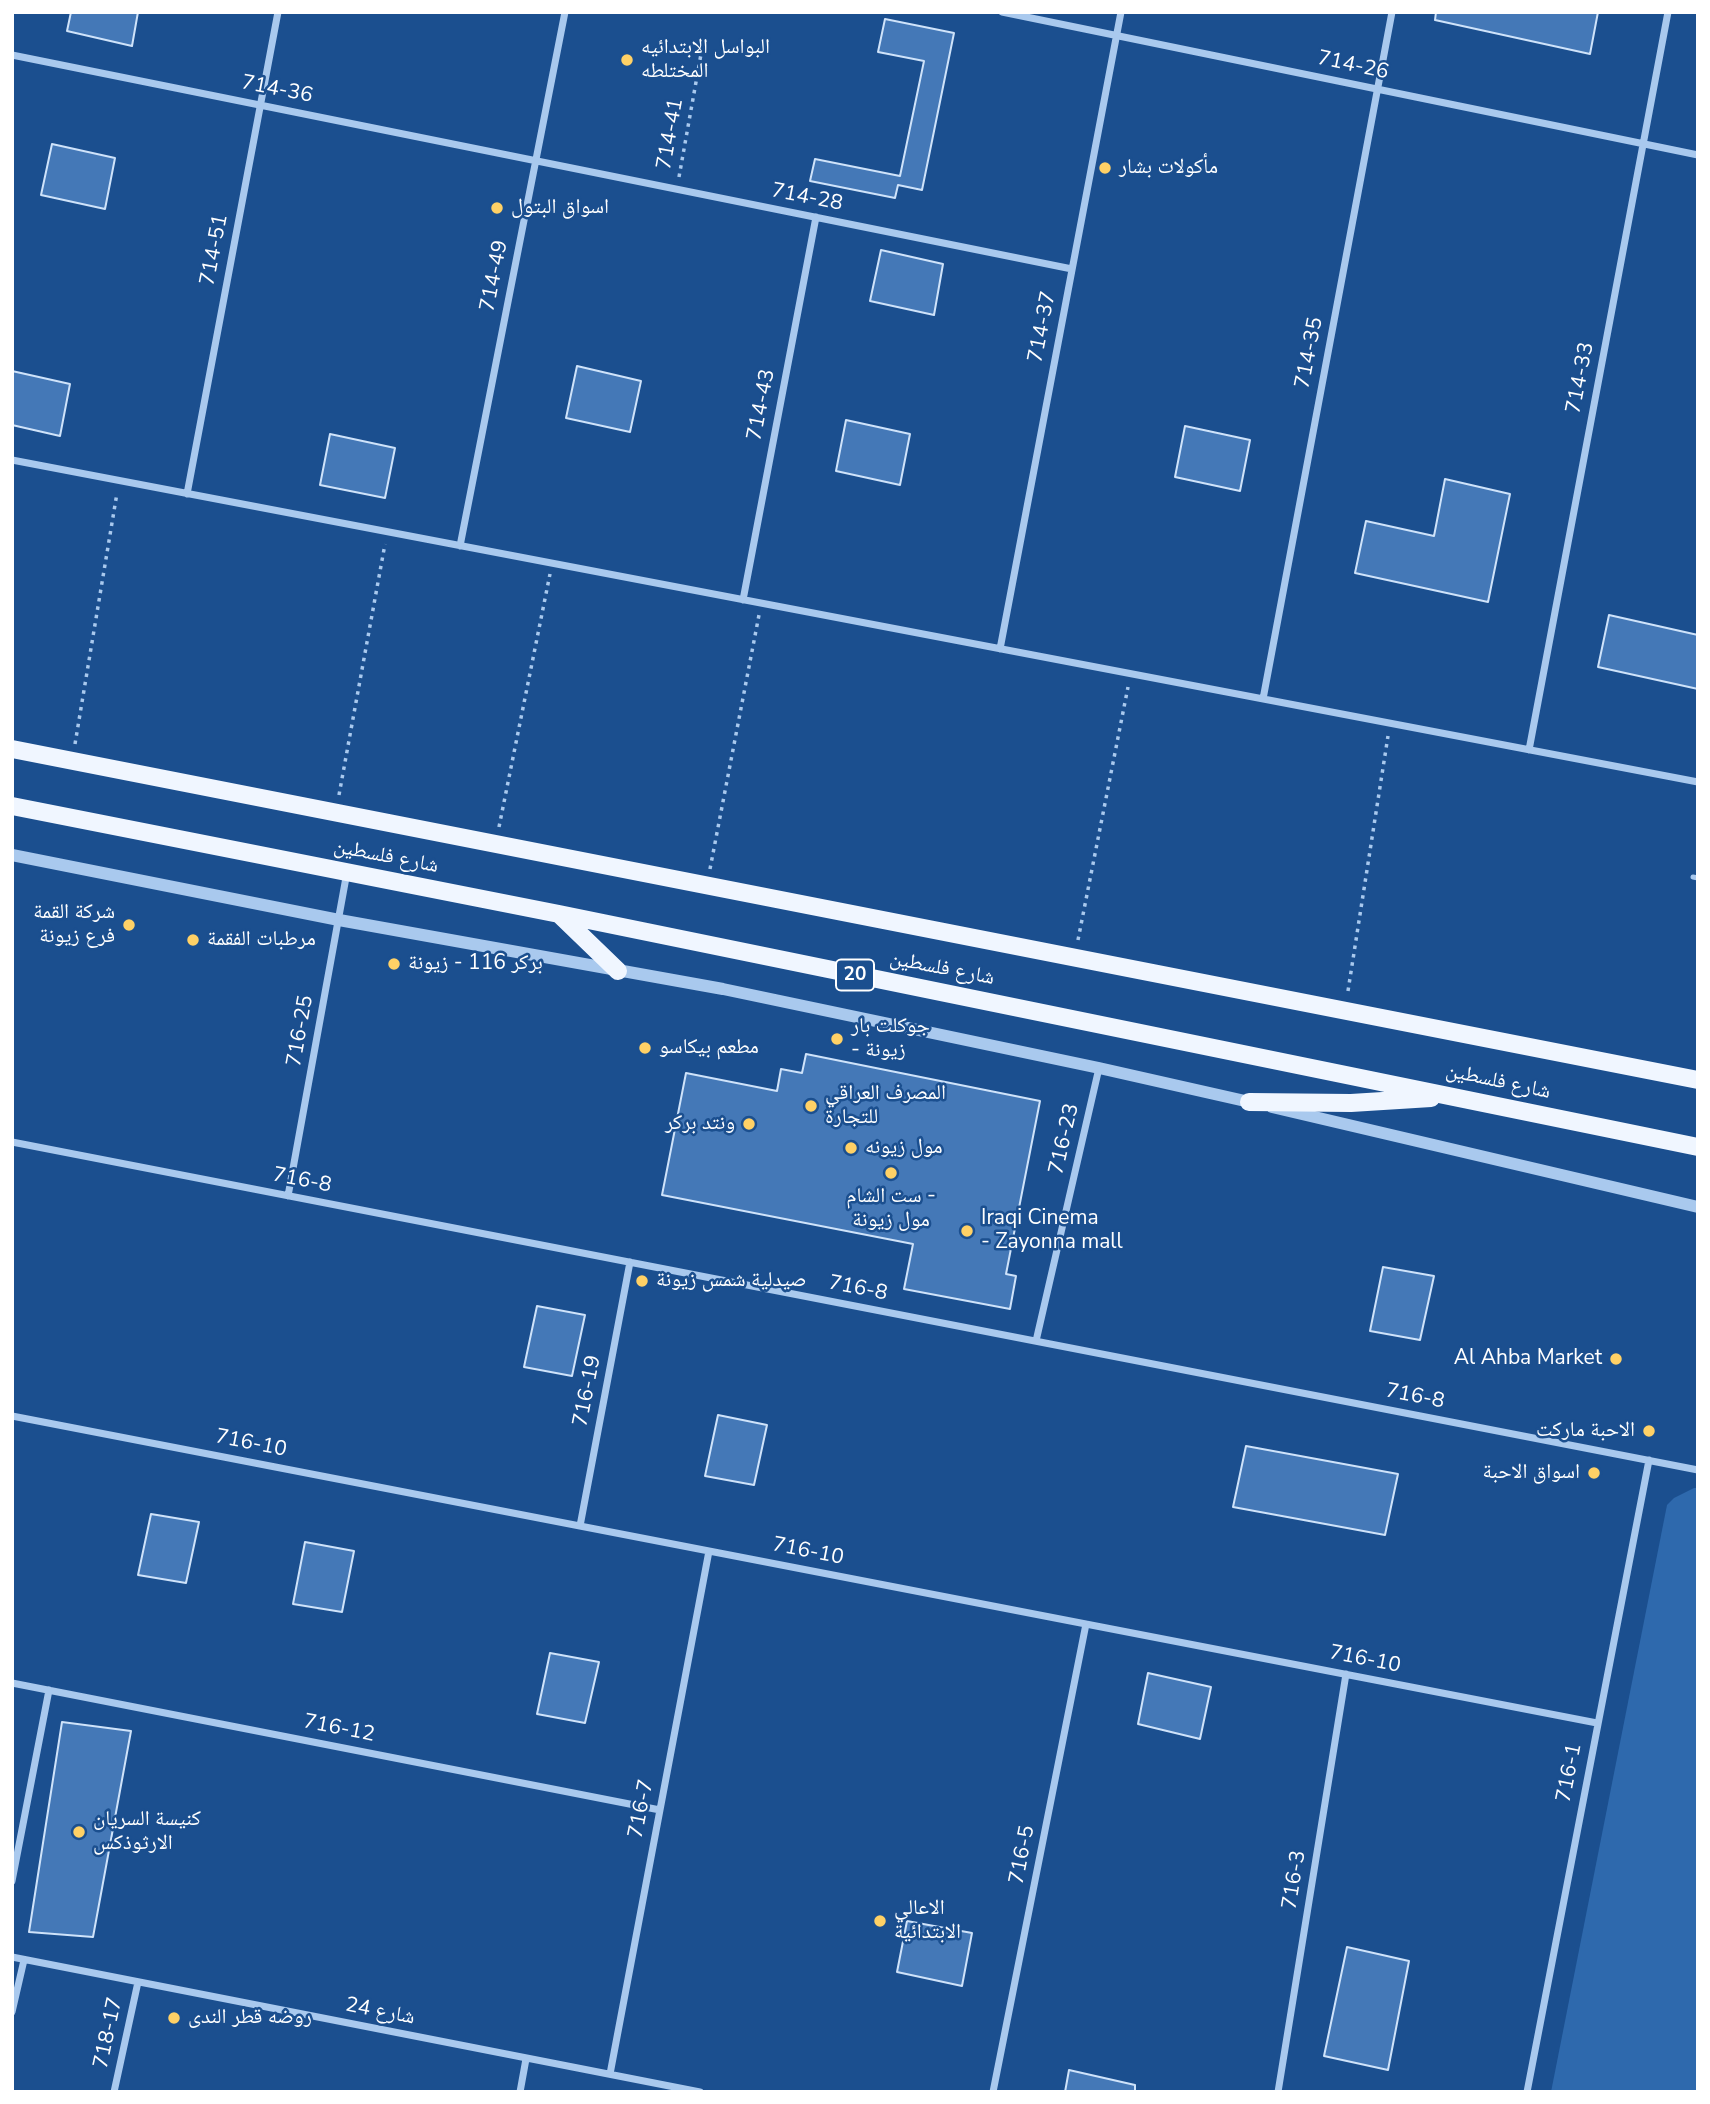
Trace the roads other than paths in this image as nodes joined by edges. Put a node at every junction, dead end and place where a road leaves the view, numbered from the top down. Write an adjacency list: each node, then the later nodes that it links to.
1 (278, 12): 10 (street, 714-51)
2 (565, 12): 13 (street, 714-49)
3 (1002, 12): 7 (street, 714-26)
4 (1121, 12): 7 (street, 714-37)
5 (1392, 12): 9 (street, 714-35)
6 (1668, 12): 11 (street, 714-33)
7 (1117, 36): 9 (street, 714-26); 15 (street, 714-37)
8 (12, 55): 10 (street, 714-36)
9 (1378, 89): 11 (street, 714-26); 21 (street, 714-35)
10 (260, 105): 13 (street, 714-36); 17 (street, 714-51)
11 (1643, 144): 12 (street, 714-26); 23 (street, 714-33)
12 (1698, 155)
13 (535, 161): 14 (street, 714-28); 18 (street, 714-49)
14 (816, 218): 15 (street, 714-28); 19 (street, 714-43)
15 (1072, 269): 20 (street, 714-37)
16 (12, 460): 17 (street)
17 (187, 494): 18 (street)
18 (460, 546): 19 (street)
19 (743, 600): 20 (street)
20 (1000, 649): 21 (street)
21 (1263, 699): 23 (street)
22 (12, 749): 32 (main road, شارع فلسطين)
23 (1529, 750): 24 (street)
24 (1698, 782)
25 (12, 806): 27 (main road, شارع فلسطين / 20)
26 (12, 855): 29 (street)
27 (347, 872): 28 (main road, شارع فلسطين / 20); 29 (street, 716-25)
28 (559, 914): 30 (main road); 33 (main road, شارع فلسطين / 20)
29 (339, 920): 30 (street); 37 (street, 716-25)
30 (618, 971): 31 (street)
31 (1099, 1068): 34 (street); 40 (street, 716-23)
32 (1698, 1080)
33 (1453, 1096): 34 (main road); 36 (main road, شارع فلسطين / 20)
34 (1249, 1102): 38 (street)
35 (12, 1142): 37 (street, 716-8)
36 (1698, 1147)
37 (288, 1196): 39 (street, 716-8)
38 (1698, 1208)
39 (630, 1262): 40 (street, 716-8); 44 (street, 716-19)
40 (1036, 1341): 42 (street, 716-8)
41 (12, 1416): 44 (street, 716-10)
42 (1649, 1460): 43 (street, 716-8); 50 (street, 716-1)
43 (1698, 1470)
44 (580, 1526): 45 (street, 716-10)
45 (709, 1551): 46 (street, 716-10); 51 (street, 716-7)
46 (1086, 1624): 47 (street, 716-10); 62 (street, 716-5)
47 (1346, 1674): 50 (street, 716-10); 63 (street, 716-3)
48 (12, 1683): 49 (street, 716-12)
49 (49, 1690): 51 (street, 716-12); 52 (street)
50 (1597, 1723): 64 (street, 716-1)
51 (660, 1810): 58 (street, 716-7)
52 (12, 1881)
53 (12, 1957): 54 (street, شارع 24)
54 (24, 1960): 55 (street, شارع 24); 56 (street)
55 (138, 1982): 57 (street, شارع 24); 59 (street, 718-17)
56 (12, 2012)
57 (526, 2059): 58 (street, شارع 24); 60 (street)
58 (610, 2074): 61 (street, شارع 24)
59 (114, 2092)
60 (520, 2092)
61 (700, 2092)
62 (993, 2092)
63 (1278, 2092)
64 (1527, 2092)

